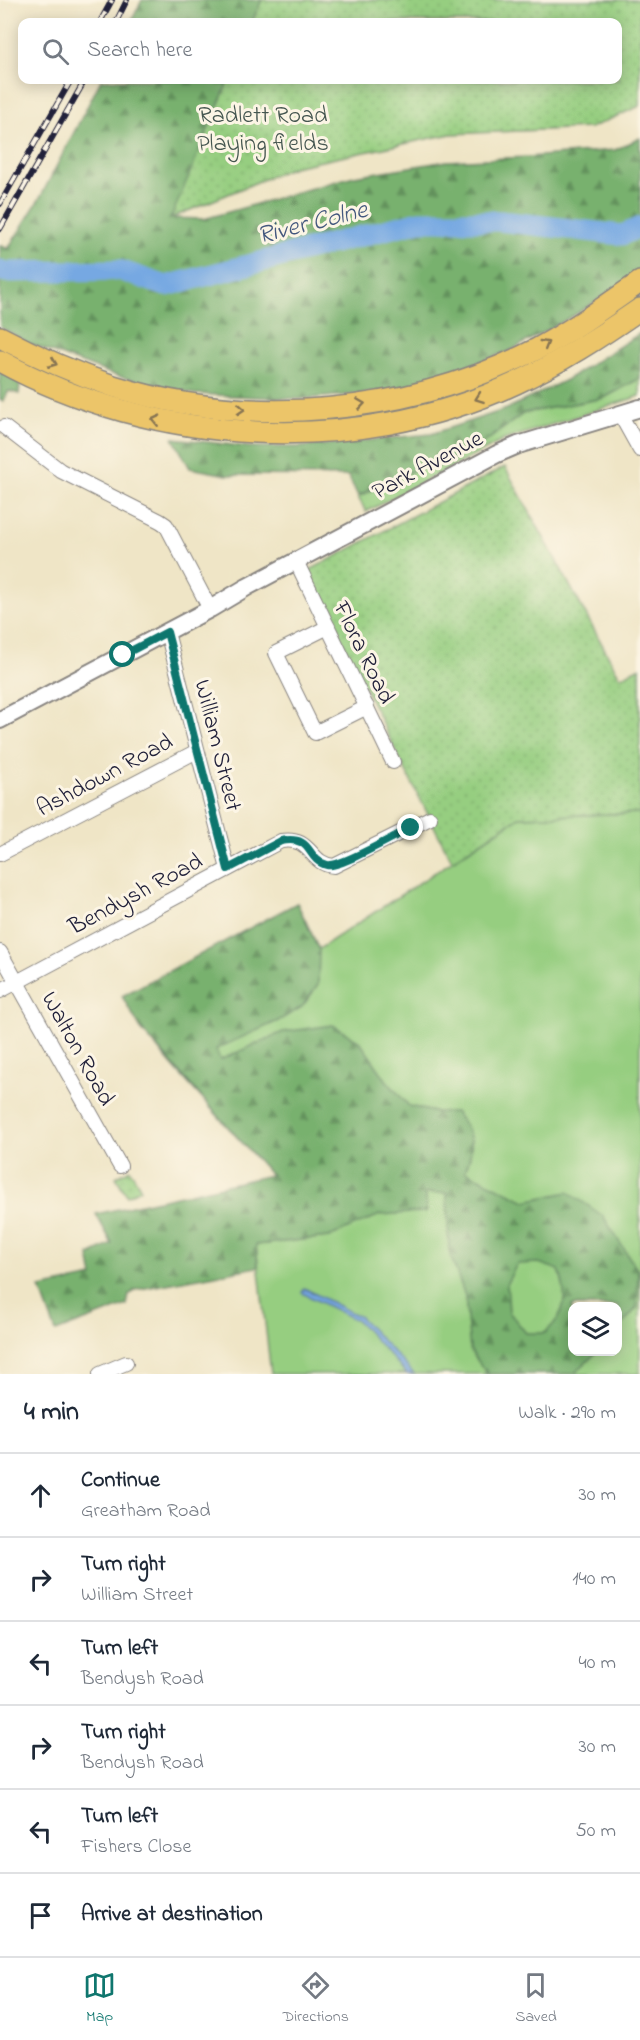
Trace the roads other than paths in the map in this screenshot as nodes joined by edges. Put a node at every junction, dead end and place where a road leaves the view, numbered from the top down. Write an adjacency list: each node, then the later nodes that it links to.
1 (640, 282): 3 (main road, one-way to 1)
2 (640, 309): 4 (main road, one-way to 4)
3 (0, 337)
4 (0, 361)
5 (640, 408): 6 (street, Park Avenue)
6 (620, 414): 8 (street); 9 (street, Park Avenue)
7 (4, 427): 10 (street)
8 (640, 450)
9 (296, 561): 10 (street, Park Avenue); 11 (street, Flora Road)
10 (210, 609): 12 (street, Park Avenue)
11 (328, 627): 13 (street, Flora Road); 13 (street)
12 (167, 632): 14 (street, Park Avenue); 15 (street, William Street)
13 (367, 707): 16 (street, Flora Road)
14 (0, 720)
15 (197, 751): 18 (street, Ashdown Road); 19 (street, William Street)
16 (393, 762)
17 (430, 818): 19 (street, Bendysh Road)
18 (0, 854)
19 (228, 869): 21 (street, Bendysh Road)
20 (0, 952): 21 (street, Walton Road)
21 (16, 982): 22 (street, Bendysh Road); 23 (street, Walton Road)
22 (0, 991)
23 (120, 1166)
24 (126, 1364): 25 (street)
25 (100, 1374)

